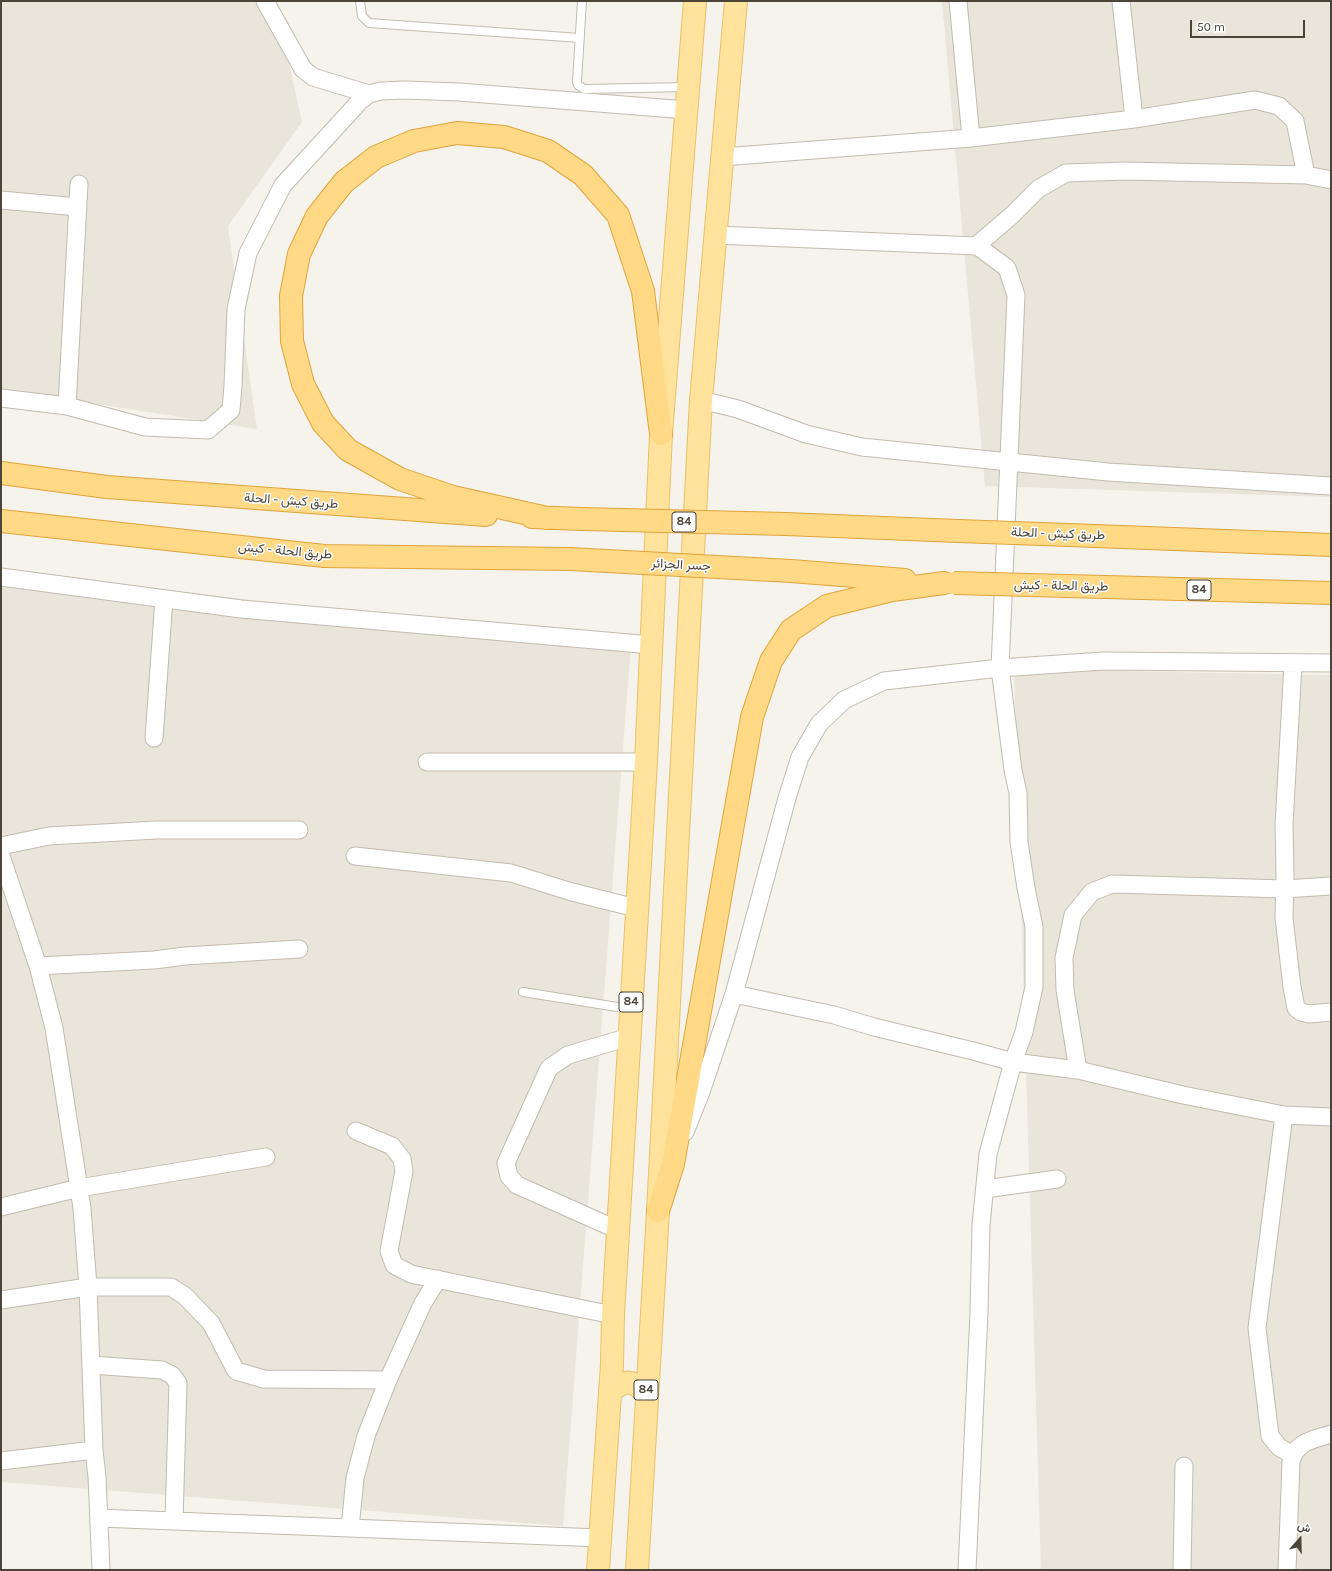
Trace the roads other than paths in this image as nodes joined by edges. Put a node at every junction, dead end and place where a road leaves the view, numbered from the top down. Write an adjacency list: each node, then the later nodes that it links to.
1 (265, 1): 10 (street)
2 (360, 1): 8 (lane)
3 (582, 1): 8 (lane)
4 (695, 1): 9 (main road)
5 (736, 1): 14 (main road)
6 (958, 1): 13 (street)
7 (1121, 1): 12 (street)
8 (580, 38): 9 (lane)
9 (688, 87): 11 (main road)
10 (369, 94): 11 (street); 24 (street)
11 (687, 110): 25 (main road)
12 (1134, 119): 13 (street); 15 (street)
13 (971, 138): 14 (street)
14 (722, 157): 20 (main road)
15 (1306, 175): 16 (street); 21 (street)
16 (1331, 180)
17 (79, 184): 19 (street)
18 (1, 200): 19 (street)
19 (78, 207): 24 (street)
20 (716, 235): 21 (street); 23 (main road)
21 (976, 245): 26 (street)
22 (1, 398): 24 (street)
23 (701, 400): 26 (street); 70 (main road)
24 (67, 406)
25 (661, 434): 29 (highway); 38 (main road, 84)
26 (1009, 462): 28 (street); 41 (street)
27 (1, 473): 29 (highway, طريق كيش - الحلة)
28 (1331, 486)
29 (547, 518): 31 (highway, طريق كيش - الحلة / 84, bridge)
30 (1, 521): 32 (highway, طريق الحلة - كيش)
31 (1331, 545)
32 (570, 559): 33 (highway, جسر الجزائر, bridge)
33 (791, 571): 35 (highway, طريق الحلة - كيش)
34 (1, 577): 37 (street)
35 (949, 583): 36 (highway, طريق الحلة - كيش / 84, bridge); 65 (highway)
36 (1331, 593)
37 (164, 599): 38 (street); 42 (street)
38 (652, 645): 44 (main road, 84)
39 (1331, 663): 40 (street)
40 (1294, 664): 41 (street); 50 (street)
41 (1000, 668): 55 (street); 59 (street)
42 (154, 738)
43 (427, 762): 44 (street)
44 (646, 762): 51 (main road, 84)
45 (299, 830): 46 (street)
46 (1, 846)
47 (1, 856): 53 (street)
48 (355, 856): 51 (street)
49 (1331, 886): 50 (street)
50 (1285, 889): 57 (street); 60 (street)
51 (636, 908): 56 (main road, 84)
52 (299, 949): 53 (street)
53 (38, 966): 67 (street)
54 (523, 992): 56 (lane)
55 (734, 994): 59 (street); 65 (street)
56 (630, 1009): 58 (main road, 84)
57 (1331, 1012)
58 (629, 1037): 71 (main road, 84); 71 (street)
59 (1013, 1062): 60 (street); 68 (street)
60 (1078, 1070): 61 (street)
61 (1284, 1115): 62 (street); 84 (street)
62 (1331, 1117)
63 (356, 1131): 72 (street)
64 (266, 1158): 67 (street)
65 (672, 1164): 70 (highway)
66 (1057, 1179): 68 (street)
67 (79, 1188): 69 (street); 73 (street)
68 (985, 1189): 94 (street)
69 (1, 1207)
70 (658, 1211): 77 (main road, 84)
71 (618, 1230): 75 (main road, 84)
72 (438, 1279): 75 (street); 79 (street)
73 (88, 1287): 74 (street); 78 (street); 79 (street)
74 (1, 1300)
75 (613, 1315): 76 (main road, 84)
76 (612, 1346): 77 (main road); 80 (main road, 84)
77 (649, 1350): 81 (main road, 84)
78 (91, 1365): 83 (street); 88 (street)
79 (388, 1380): 89 (street)
80 (610, 1392): 81 (main road); 90 (main road, 84)
81 (646, 1394): 93 (main road, 84)
82 (1331, 1434): 84 (street)
83 (94, 1450): 85 (street); 87 (street)
84 (1293, 1454): 96 (street)
85 (1, 1461)
86 (1184, 1466): 95 (street)
87 (99, 1518): 88 (street); 91 (street)
88 (174, 1521): 89 (street)
89 (350, 1528): 90 (street)
90 (600, 1538): 92 (main road, 84)
91 (101, 1570)
92 (598, 1570)
93 (637, 1570)
94 (968, 1570)
95 (1182, 1570)
96 (1287, 1570)

